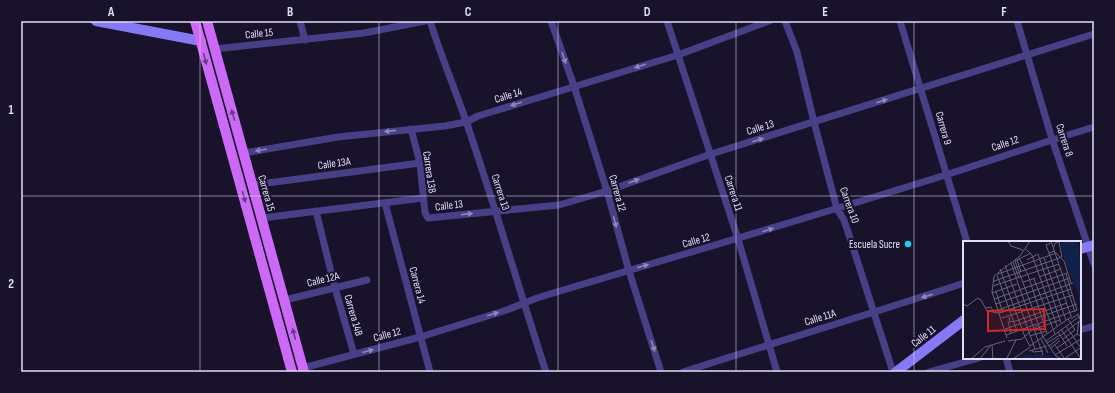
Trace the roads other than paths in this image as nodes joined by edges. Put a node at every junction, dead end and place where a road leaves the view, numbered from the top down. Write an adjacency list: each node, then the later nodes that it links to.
1 (96, 21): 15 (street)
2 (195, 21): 15 (main road)
3 (207, 21): 16 (main road, Carrera 15)
4 (300, 21): 14 (street)
5 (425, 21): 14 (street, Calle 15)
6 (430, 21): 21 (street, Carrera 13)
7 (551, 21): 19 (street, Carrera 12, one-way to 19)
8 (668, 21): 18 (street, Carrera 11)
9 (769, 21): 18 (street, Calle 14)
10 (785, 21): 22 (street, Carrera 10)
11 (900, 21): 20 (street, Carrera 9)
12 (1016, 21): 17 (street, Carrera 8)
13 (1094, 34): 17 (street, Calle 13)
14 (305, 40): 16 (street, Calle 15)
15 (201, 41): 59 (main road, one-way to 59)
16 (215, 49): 26 (main road, Carrera 15, one-way to 16)
17 (1027, 54): 20 (street, Calle 13); 25 (street, Carrera 8)
18 (678, 55): 19 (street, Calle 14, one-way to 19); 27 (street, Carrera 11)
19 (574, 86): 21 (street, Calle 14, one-way to 21); 31 (street, Carrera 12)
20 (921, 89): 22 (street, Calle 13, one-way to 20); 29 (street, Carrera 9)
21 (466, 122): 24 (street, Calle 14); 36 (street, Carrera 13)
22 (814, 122): 27 (street, Calle 13, one-way to 22); 34 (street, Carrera 10)
23 (1094, 127): 25 (street, Calle 12)
24 (411, 129): 26 (street, Calle 14, one-way to 26); 28 (street, Carrera 13B)
25 (1052, 139): 29 (street, Calle 12); 41 (street, Carrera 8)
26 (244, 153): 30 (main road, Carrera 15)
27 (711, 154): 31 (street, Calle 13, one-way to 27); 39 (street, Carrera 11)
28 (420, 163): 30 (street, Calle 13A); 32 (street, Carrera 13B)
29 (946, 175): 34 (street, Calle 12); 40 (street, Carrera 9)
30 (252, 185): 37 (main road, Carrera 15)
31 (607, 191): 36 (street, Calle 13); 43 (street, Carrera 12, one-way to 43)
32 (423, 198): 33 (street, Calle 13); 38 (street, Carrera 13B)
33 (385, 203): 35 (street, Calle 13); 53 (street, Carrera 14)
34 (837, 209): 39 (street, Calle 12, one-way to 34); 49 (street, Carrera 10)
35 (316, 211): 37 (street, Calle 13); 46 (street, Carrera 14B)
36 (496, 211): 38 (street, Calle 13, one-way to 36); 48 (street, Carrera 13)
37 (262, 218): 47 (main road, Carrera 15)
38 (428, 218)
39 (738, 239): 43 (street, Calle 12, one-way to 39); 54 (street, Carrera 11)
40 (967, 241)
41 (1087, 247): 42 (street, Carrera 8)
42 (1094, 264)
43 (628, 271): 48 (street, Calle 12); 62 (street, Carrera 12, one-way to 62)
44 (366, 280): 46 (street, Calle 12A)
45 (963, 283): 49 (street, Calle 11A, one-way to 49)
46 (334, 288): 47 (street, Calle 12A); 55 (street, Carrera 14B)
47 (284, 300): 58 (main road, Carrera 15, one-way to 47)
48 (524, 303): 53 (street, Calle 12, one-way to 48); 61 (street, Carrera 13)
49 (875, 313): 54 (street, Calle 11A); 65 (street, Carrera 10)
50 (963, 321): 66 (street, Calle 11)
51 (1094, 326): 52 (street)
52 (1081, 330)
53 (420, 337): 55 (street, Calle 12, one-way to 53); 60 (street, Carrera 14)
54 (768, 344): 63 (street, Calle 11A); 64 (street, Carrera 11)
55 (354, 354): 58 (street, Calle 12)
56 (975, 359): 67 (street)
57 (1006, 359): 68 (street)
58 (304, 370)
59 (292, 372)
60 (430, 372)
61 (546, 372)
62 (661, 372)
63 (683, 372)
64 (777, 372)
65 (893, 372)
66 (896, 372)
67 (929, 372)
68 (1010, 372)

